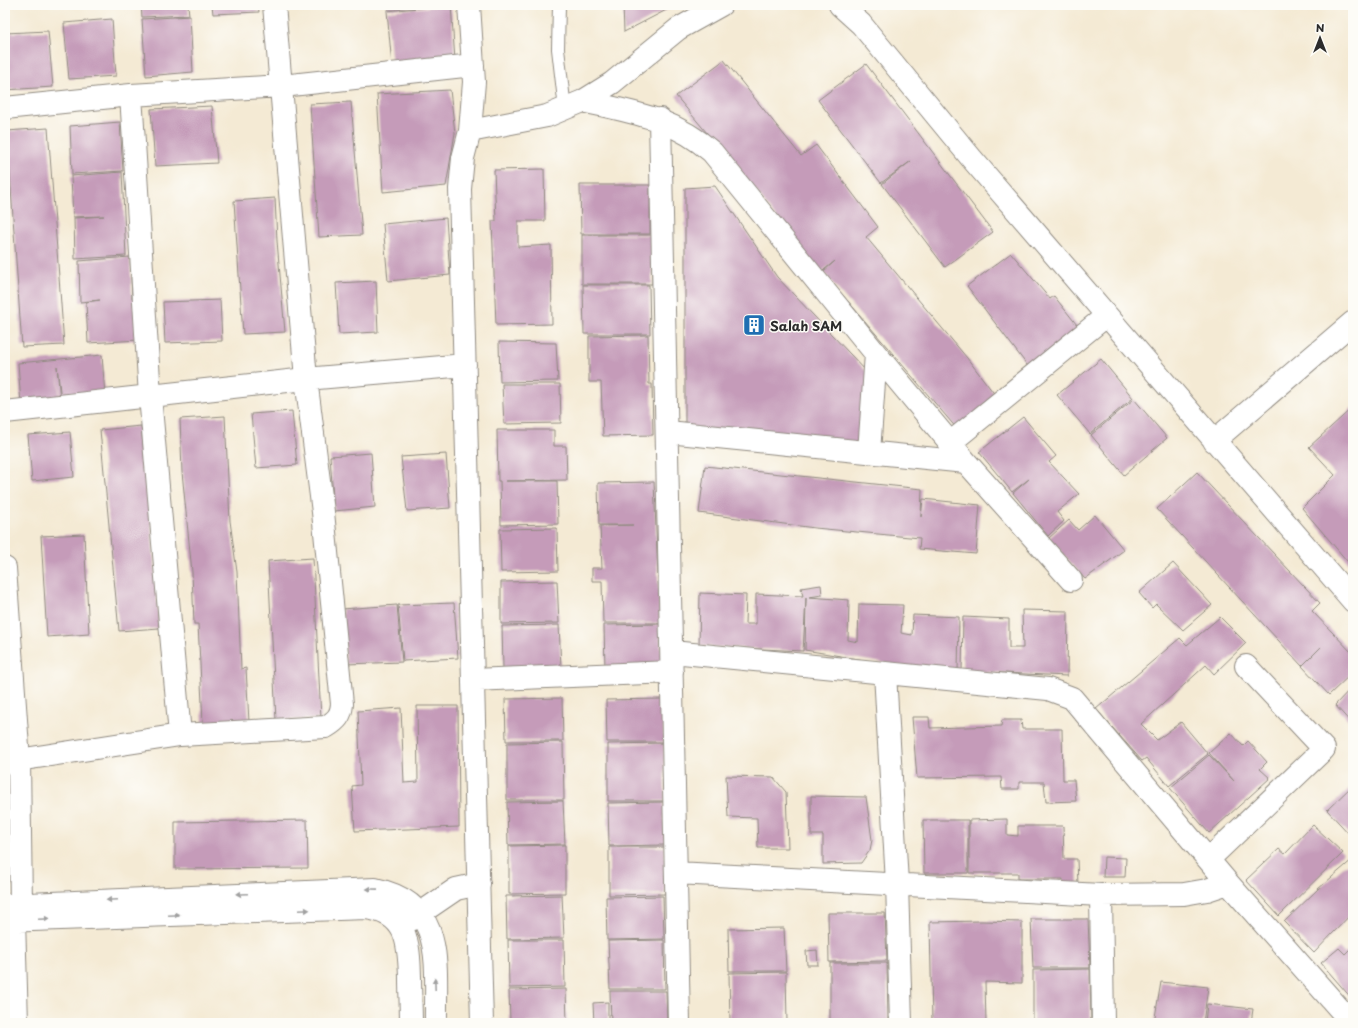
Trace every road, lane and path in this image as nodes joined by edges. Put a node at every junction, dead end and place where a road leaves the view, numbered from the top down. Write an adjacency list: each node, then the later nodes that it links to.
1 (274, 5): 7 (street)
2 (469, 5): 6 (street)
3 (559, 5): 9 (lane)
4 (721, 5): 9 (street)
5 (840, 5): 13 (street)
6 (473, 65): 7 (street); 12 (street)
7 (282, 86): 8 (street); 17 (street)
8 (130, 95): 10 (street); 18 (street)
9 (574, 105): 11 (street); 12 (street)
10 (5, 108)
11 (660, 119): 15 (street); 20 (street)
12 (470, 131): 16 (street)
13 (1106, 316): 21 (street); 22 (street)
14 (1353, 322): 21 (street)
15 (876, 354): 22 (street); 23 (street)
16 (465, 365): 17 (street); 31 (street)
17 (306, 379): 18 (street); 32 (street)
18 (150, 396): 19 (street); 32 (street)
19 (5, 412)
20 (668, 432): 23 (street); 28 (street)
21 (1214, 441): 27 (street)
22 (950, 443): 24 (street)
23 (869, 452): 24 (street)
24 (966, 462): 26 (street)
25 (5, 568): 33 (street)
26 (1071, 580)
27 (1353, 601)
28 (672, 662): 30 (street); 31 (street); 35 (street)
29 (1246, 666): 34 (street)
30 (885, 673): 34 (street); 36 (street)
31 (473, 680): 38 (street)
32 (180, 735): 33 (street)
33 (12, 762): 41 (street)
34 (1209, 859): 37 (street)
35 (676, 873): 36 (street); 48 (street)
36 (897, 883): 39 (street); 49 (street)
37 (1228, 883): 39 (street); 43 (street)
38 (478, 884): 40 (street); 47 (street)
39 (1101, 895): 50 (street)
40 (420, 912): 41 (street, one-way to 41); 42 (street); 46 (street, one-way to 40)
41 (11, 913): 42 (street, one-way to 42); 44 (street)
42 (402, 927): 45 (street)
43 (1352, 1022)
44 (13, 1023)
45 (411, 1023)
46 (436, 1023)
47 (482, 1023)
48 (679, 1023)
49 (901, 1023)
50 (1103, 1023)

